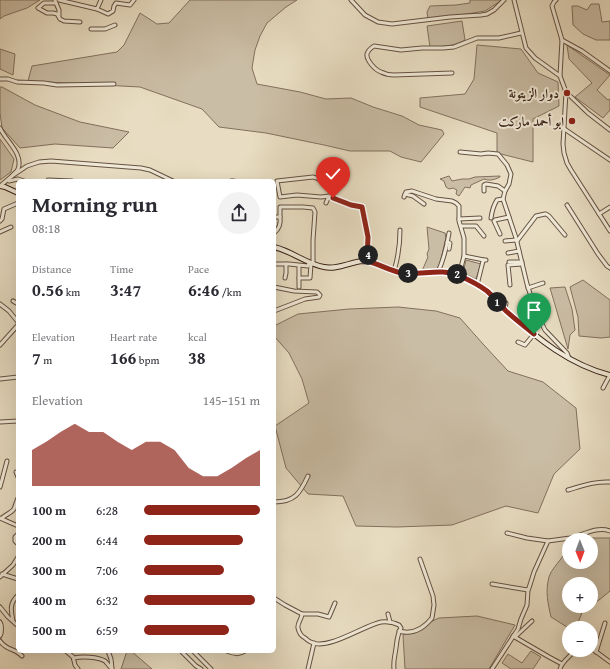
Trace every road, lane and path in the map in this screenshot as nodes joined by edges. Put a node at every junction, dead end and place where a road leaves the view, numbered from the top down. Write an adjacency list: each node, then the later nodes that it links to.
1 (59, 0): 9 (street)
2 (101, 0): 9 (street)
3 (134, 0): 9 (street)
4 (351, 0): 5 (street)
5 (504, 0)
6 (514, 0): 14 (street)
7 (556, 0): 15 (street)
8 (55, 1): 10 (street); 10 (street)
9 (97, 9)
10 (59, 17): 11 (street)
11 (80, 22)
12 (115, 25): 13 (street)
13 (91, 29)
14 (521, 33): 17 (street); 18 (street)
15 (562, 40): 16 (street); 18 (street)
16 (610, 71)
17 (452, 73)
18 (560, 76): 21 (street)
19 (0, 79): 20 (street)
20 (114, 84)
21 (566, 92): 23 (street); 24 (street)
22 (0, 128): 27 (street)
23 (563, 128): 26 (street); 43 (street)
24 (610, 130)
25 (460, 152): 34 (street)
26 (610, 160)
27 (12, 176): 29 (street); 30 (street)
28 (16, 179): 30 (street)
29 (169, 179)
30 (7, 181): 31 (street)
31 (0, 186): 35 (main road)
32 (328, 188): 36 (street)
33 (484, 190): 34 (street)
34 (505, 191): 37 (street)
35 (16, 192)
36 (329, 196): 38 (street); 69 (street)
37 (503, 198): 46 (street); 48 (street)
38 (326, 203)
39 (16, 204): 50 (street)
40 (424, 204): 49 (street)
41 (567, 205): 76 (street)
42 (610, 207): 43 (street)
43 (599, 214): 54 (street)
44 (276, 217): 45 (street)
45 (280, 217): 56 (street); 74 (street)
46 (509, 217): 58 (street); 61 (street)
47 (480, 218): 49 (street)
48 (491, 218)
49 (459, 219): 51 (street)
50 (0, 221)
51 (461, 226): 60 (street); 68 (street)
52 (11, 227): 55 (street)
53 (400, 230): 77 (street)
54 (610, 231)
55 (0, 232)
56 (276, 232)
57 (449, 233): 63 (street)
58 (500, 234)
59 (565, 235): 61 (street)
60 (484, 236)
61 (516, 240): 62 (street); 66 (street)
62 (505, 241)
63 (448, 242): 65 (street); 78 (street)
64 (276, 248): 74 (main road)
65 (449, 249)
66 (519, 252): 67 (street); 71 (street)
67 (508, 253)
68 (464, 256): 79 (street); 83 (street)
69 (367, 261): 74 (main road); 77 (main road)
70 (509, 262): 71 (street)
71 (522, 263): 84 (street); 87 (street)
72 (276, 264): 73 (street)
73 (286, 264): 75 (street); 80 (street)
74 (311, 264): 75 (street); 81 (street)
75 (299, 266): 81 (street)
76 (610, 268)
77 (394, 271): 78 (main road)
78 (438, 272): 79 (main road)
79 (459, 275): 83 (main road)
80 (285, 278)
81 (299, 278): 86 (street)
82 (543, 283): 87 (street)
83 (477, 285): 92 (main road)
84 (510, 285)
85 (276, 287): 93 (street)
86 (298, 287)
87 (528, 288): 100 (street)
88 (13, 301): 89 (street)
89 (16, 303)
90 (0, 304): 94 (street)
91 (506, 304): 92 (street)
92 (505, 309): 96 (main road)
93 (276, 310)
94 (16, 320)
95 (16, 327): 98 (street)
96 (534, 334): 97 (street); 100 (main road)
97 (518, 342)
98 (0, 345)
99 (571, 353): 100 (street)
100 (568, 357): 101 (main road)
101 (610, 375): 104 (street)
102 (16, 377): 103 (street)
103 (0, 379)
104 (603, 388)
105 (16, 421): 106 (street)
106 (0, 422)
107 (7, 461): 110 (street)
108 (308, 476): 112 (street)
109 (610, 482): 111 (street)
110 (0, 487)
111 (568, 490)
112 (276, 502)
113 (16, 504): 114 (street)
114 (1, 518): 115 (street)
115 (16, 525)
116 (610, 530): 118 (street)
117 (507, 533): 118 (street)
118 (548, 541): 124 (street)
119 (420, 559): 137 (street)
120 (16, 560): 121 (street)
121 (1, 576): 122 (street)
122 (16, 579)
123 (492, 584): 124 (street)
124 (528, 590): 138 (street)
125 (16, 598): 131 (street)
126 (276, 599): 129 (street)
127 (335, 603): 129 (street)
128 (0, 607): 131 (street)
129 (302, 614): 140 (street)
130 (388, 614): 134 (street)
131 (13, 621): 136 (street)
132 (532, 621): 138 (street)
133 (0, 622): 139 (street)
134 (390, 622): 137 (street); 140 (street)
135 (605, 623): 141 (street)
136 (16, 624)
137 (399, 631): 161 (street)
138 (514, 637): 155 (street); 162 (street)
139 (0, 640): 142 (street)
140 (314, 643): 160 (street)
141 (598, 646)
142 (16, 651)
143 (18, 653): 151 (street)
144 (69, 653): 153 (street)
145 (109, 653): 157 (street)
146 (183, 653): 158 (street)
147 (195, 653): 159 (street)
148 (230, 653): 149 (street)
149 (241, 653)
150 (598, 653): 154 (street)
151 (22, 656)
152 (569, 657): 155 (street)
153 (74, 658): 156 (street); 157 (street)
154 (610, 662)
155 (562, 664): 163 (street)
156 (76, 668)
157 (112, 669)
158 (201, 669)
159 (211, 669)
160 (308, 669)
161 (394, 669)
162 (492, 669)
163 (560, 669)

